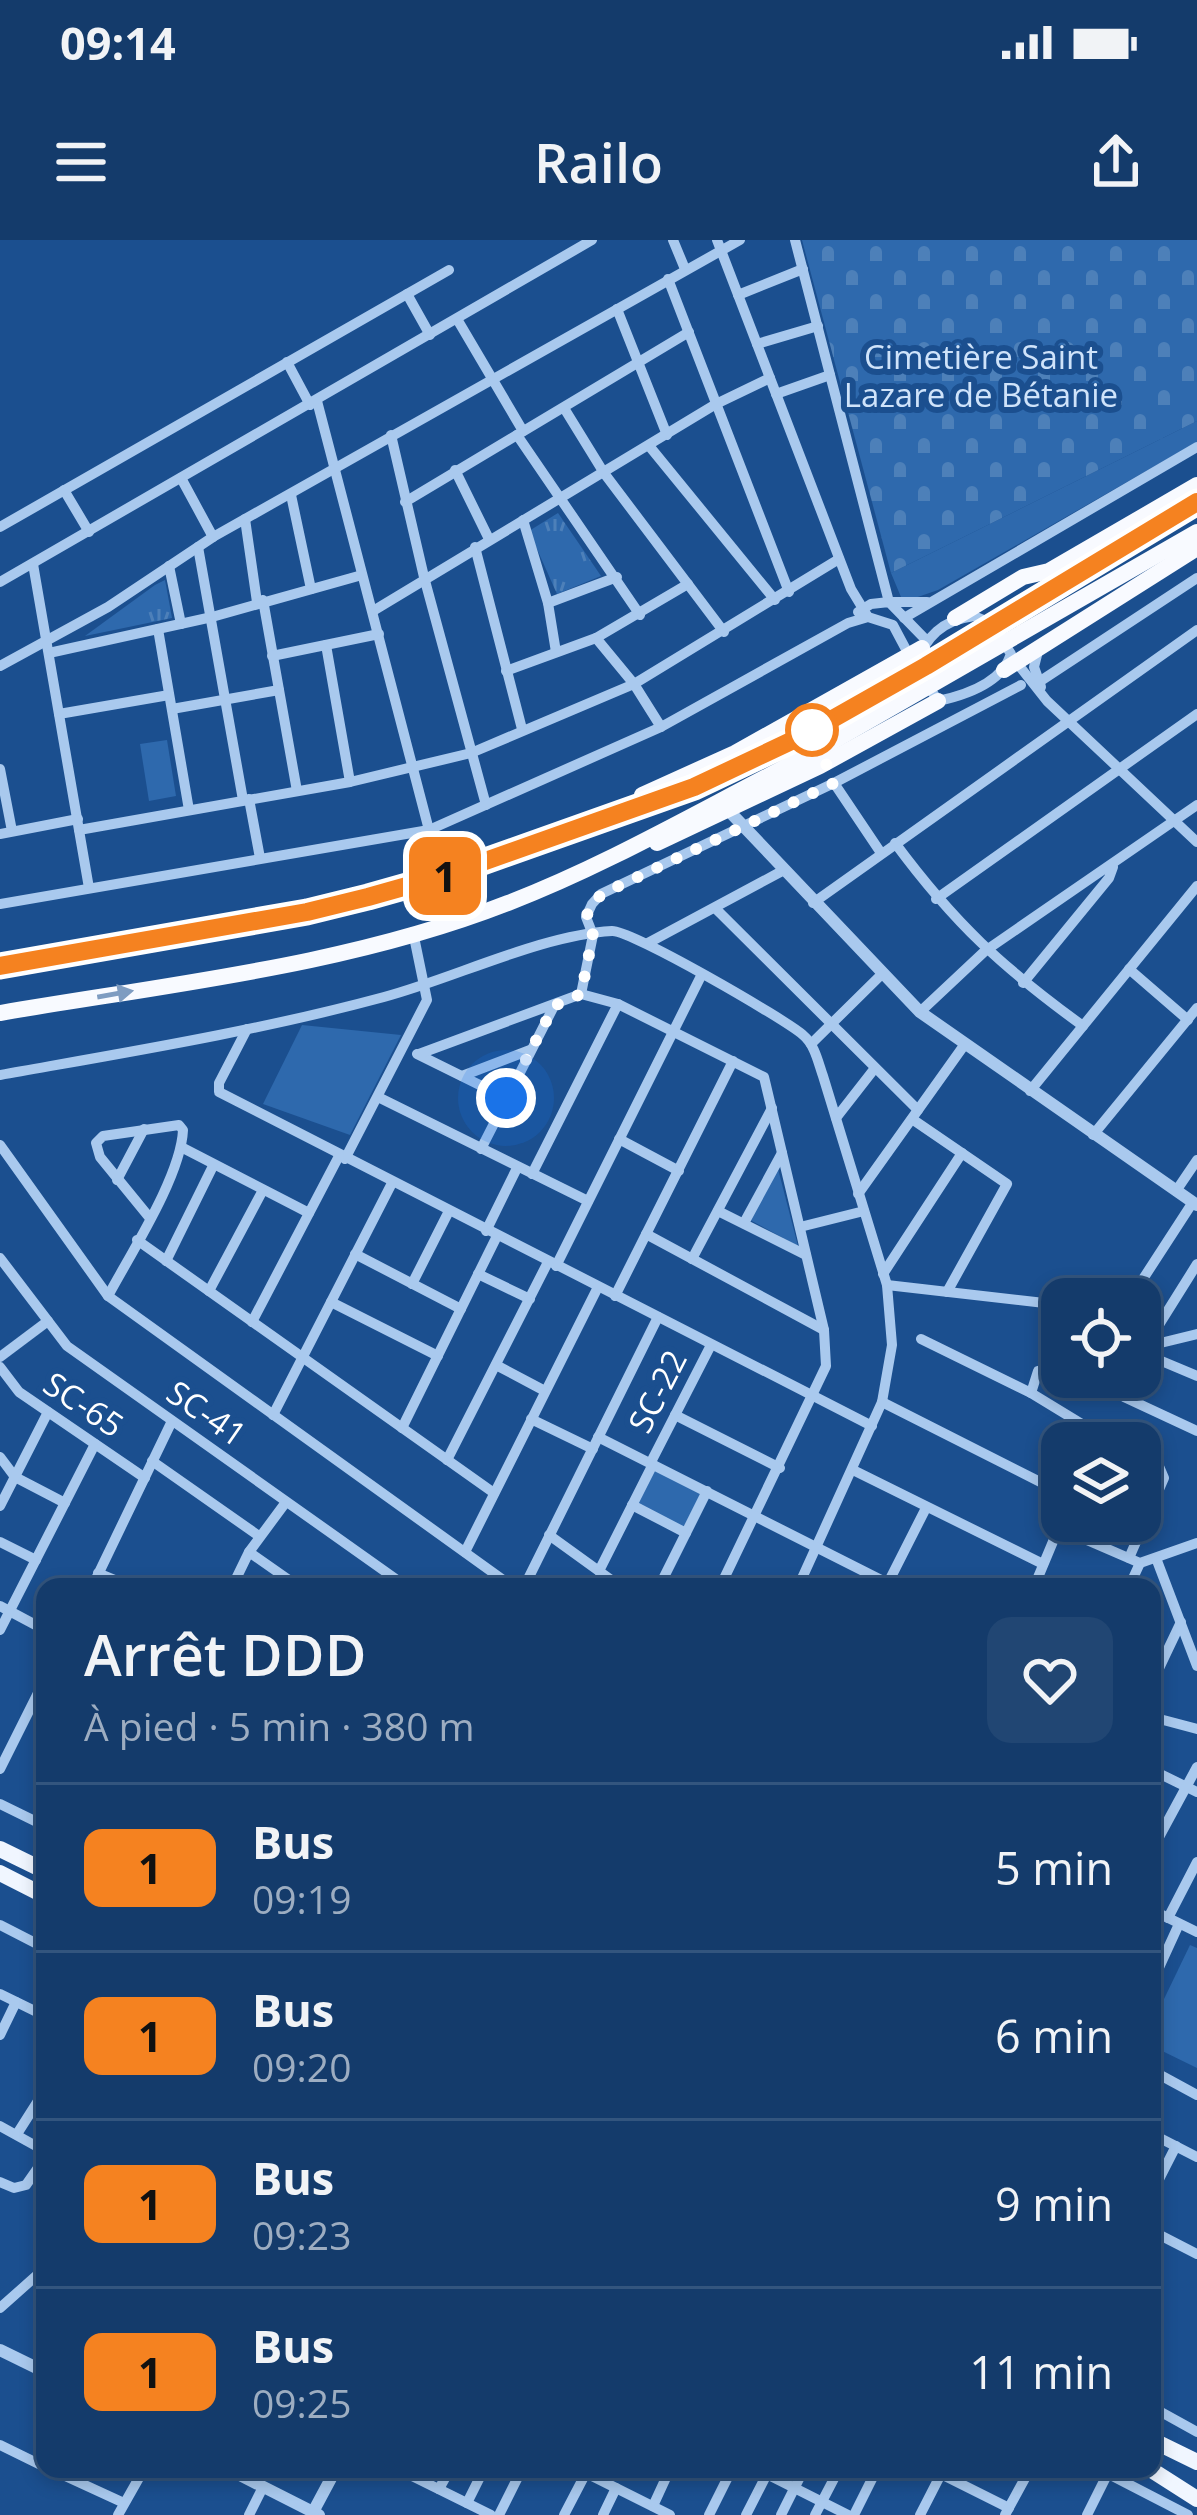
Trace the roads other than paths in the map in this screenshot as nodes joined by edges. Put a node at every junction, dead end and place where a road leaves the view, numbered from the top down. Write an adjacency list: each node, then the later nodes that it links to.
1 (592, 240): 13 (street)
2 (673, 240): 6 (street)
3 (740, 240): 5 (street)
4 (795, 240): 7 (street)
5 (718, 244): 6 (street); 11 (street)
6 (685, 269): 9 (street)
7 (803, 269): 11 (street); 14 (street)
8 (448, 270): 10 (street)
9 (668, 279): 12 (street); 15 (street)
10 (407, 294): 16 (street); 19 (street)
11 (738, 295): 17 (street)
12 (617, 309): 18 (street); 21 (street)
13 (457, 319): 16 (street); 21 (street)
14 (818, 326): 17 (street); 20 (street)
15 (689, 332): 18 (street); 25 (street)
16 (430, 335): 24 (street)
17 (757, 344): 22 (street)
18 (638, 361): 26 (street); 29 (street)
19 (287, 362): 24 (street); 37 (street)
20 (830, 375): 23 (street); 65 (street)
21 (491, 378): 27 (street); 28 (street)
22 (770, 378): 23 (street); 25 (street)
23 (776, 394): 52 (street)
24 (314, 403): 32 (street); 35 (street)
25 (716, 404): 29 (street); 62 (street)
26 (564, 408): 27 (street); 34 (street)
27 (520, 433): 33 (street); 39 (street)
28 (391, 435): 32 (street); 40 (street)
29 (667, 436): 30 (street)
30 (650, 447): 34 (street); 63 (street)
31 (1197, 447): 66 (street)
32 (335, 468): 38 (street); 55 (street)
33 (455, 470): 40 (street); 48 (street)
34 (604, 473): 39 (street); 60 (street)
35 (181, 478): 45 (street); 47 (street)
36 (1197, 484): 73 (highway)
37 (64, 490): 44 (street); 45 (street)
38 (291, 495): 42 (street); 61 (street)
39 (557, 500): 43 (street); 57 (street)
40 (405, 502): 56 (street)
41 (1193, 505): 118 (highway, bridge)
42 (245, 518): 47 (street); 64 (street)
43 (523, 520): 48 (street); 67 (street)
44 (0, 527)
45 (88, 532): 53 (street)
46 (1197, 532): 129 (highway, bridge)
47 (212, 537): 49 (street)
48 (489, 539): 50 (street)
49 (198, 547): 54 (street); 71 (street)
50 (476, 547): 56 (street); 88 (street)
51 (1197, 548): 80 (highway)
52 (839, 560): 62 (street); 69 (street)
53 (33, 564): 59 (street); 82 (street)
54 (169, 566): 74 (street); 82 (street)
55 (362, 574): 61 (street); 68 (street)
56 (424, 577): 68 (street); 104 (street)
57 (617, 577): 67 (street); 70 (street)
58 (1197, 578): 90 (street)
59 (0, 582)
60 (688, 584): 70 (street); 77 (street)
61 (310, 589): 64 (street)
62 (788, 592): 63 (street)
63 (775, 600): 77 (street)
64 (260, 601): 71 (street); 85 (street)
65 (890, 602): 66 (street); 69 (street); 72 (street)
66 (927, 602): 72 (street)
67 (548, 603): 83 (street)
68 (373, 610): 78 (street)
69 (864, 614): 84 (street); 102 (street)
70 (640, 615): 79 (street)
71 (212, 617): 74 (street); 95 (street)
72 (904, 618): 84 (street)
73 (955, 618): 84 (street); 86 (street)
74 (181, 624): 75 (street)
75 (158, 629): 82 (street); 94 (street)
76 (1197, 630): 101 (street)
77 (724, 632): 91 (street)
78 (379, 634): 81 (street); 106 (street)
79 (596, 638): 83 (street); 91 (street)
80 (1040, 644): 86 (highway); 90 (street)
81 (326, 645): 85 (street); 108 (street)
82 (48, 647): 87 (street); 99 (street)
83 (556, 652): 88 (street)
84 (918, 652): 96 (street); 118 (highway)
85 (272, 656): 93 (street)
86 (1010, 662): 89 (street); 97 (street)
87 (0, 666)
88 (506, 671): 103 (street)
89 (987, 682): 92 (street); 96 (street)
90 (1039, 682): 97 (street)
91 (634, 684): 102 (street); 103 (street)
92 (1021, 685): 97 (street); 109 (street)
93 (279, 690): 95 (street); 110 (street)
94 (169, 695): 98 (street); 99 (street)
95 (226, 699): 98 (street); 111 (street)
96 (938, 701): 115 (highway)
97 (1047, 701): 101 (street)
98 (172, 709): 114 (street)
99 (59, 714): 117 (street)
100 (1197, 714): 107 (street)
101 (1068, 721): 107 (street); 123 (street)
102 (661, 728): 112 (street)
103 (522, 730): 104 (street)
104 (472, 753): 106 (street); 112 (street)
105 (0, 770): 121 (street)
106 (413, 770): 108 (street); 120 (street)
107 (1120, 770): 116 (street); 132 (street)
108 (350, 782): 110 (street)
109 (834, 783): 119 (street); 124 (street)
110 (297, 790): 111 (street)
111 (246, 800): 114 (street); 125 (street)
112 (486, 805): 120 (street)
113 (1197, 805): 116 (street)
114 (189, 810): 117 (street)
115 (729, 811): 119 (street); 129 (highway)
116 (1174, 822): 122 (street); 126 (street)
117 (78, 824): 121 (street); 131 (street)
118 (583, 825): 128 (highway)
119 (744, 827): 127 (street); 139 (street)
120 (429, 830): 125 (street); 128 (street)
121 (6, 832)
122 (1197, 842)
123 (896, 843): 124 (street); 132 (street)
124 (881, 853): 133 (street)
125 (260, 858): 131 (street)
126 (1113, 866): 136 (street); 138 (street)
127 (784, 870): 133 (street); 135 (street)
128 (446, 875): 142 (highway)
129 (556, 883): 137 (highway)
130 (1197, 886): 143 (street)
131 (89, 888): 134 (street)
132 (936, 898): 141 (street)
133 (813, 903): 144 (street)
134 (0, 904)
135 (715, 908): 140 (street); 155 (street)
136 (1042, 913): 138 (street); 141 (street)
137 (413, 932): 147 (street); 153 (highway, one-way to 137)
138 (1060, 934): 146 (street)
139 (593, 935): 140 (street); 147 (street); 148 (street)
140 (648, 943): 145 (street)
141 (985, 950): 146 (street); 152 (street)
142 (0, 966)
143 (1129, 969): 154 (street); 156 (street)
144 (883, 974): 152 (street); 155 (street)
145 (701, 976): 158 (street); 160 (street)
146 (1023, 983): 156 (street)
147 (425, 984): 157 (street); 162 (street)
148 (581, 994): 149 (street); 150 (street)
149 (618, 1004): 158 (street); 188 (street)
150 (554, 1006): 163 (street); 164 (street)
151 (1197, 1008): 154 (street)
152 (920, 1012): 161 (street)
153 (0, 1013)
154 (1186, 1021): 159 (street); 176 (street)
155 (831, 1024): 160 (street); 166 (street)
156 (1083, 1026): 169 (street)
157 (247, 1030): 167 (street); 183 (street)
158 (674, 1030): 165 (street); 177 (street)
159 (1197, 1031)
160 (811, 1044): 174 (street)
161 (965, 1044): 169 (street); 173 (street)
162 (403, 1047): 164 (street); 170 (street)
163 (530, 1050): 168 (street); 171 (street)
164 (419, 1054): 168 (street)
165 (733, 1061): 172 (street); 187 (street)
166 (874, 1068): 173 (street); 174 (street)
167 (0, 1076)
168 (462, 1076): 171 (street)
169 (1030, 1091): 176 (street)
170 (378, 1097): 180 (street); 183 (street)
171 (506, 1098): 180 (street)
172 (772, 1108): 182 (street); 196 (street)
173 (915, 1114): 181 (street); 193 (street)
174 (836, 1118): 193 (street)
175 (144, 1129): 179 (street); 189 (street); 189 (street)
176 (1093, 1135): 192 (street)
177 (619, 1138): 187 (street); 194 (street)
178 (0, 1145): 220 (street)
179 (183, 1148): 185 (street); 200 (street)
180 (481, 1149): 186 (street)
181 (962, 1153): 215 (street); 219 (street)
182 (782, 1154): 201 (street); 202 (street)
183 (342, 1157): 190 (street); 199 (street)
184 (1197, 1160): 192 (street)
185 (213, 1166): 191 (street); 210 (street)
186 (517, 1168): 188 (street); 203 (street)
187 (679, 1171): 204 (street)
188 (532, 1174): 194 (street)
189 (116, 1180): 200 (street)
190 (392, 1183): 197 (street); 206 (street)
191 (263, 1190): 199 (street); 218 (street)
192 (1176, 1191): 195 (street)
193 (858, 1194): 198 (street)
194 (588, 1201): 211 (street)
195 (1195, 1204): 214 (street)
196 (718, 1210): 201 (street); 209 (street)
197 (448, 1211): 203 (street); 216 (street)
198 (864, 1211): 202 (street); 215 (street)
199 (309, 1214): 229 (street)
200 (149, 1216): 205 (street)
201 (743, 1223): 207 (street)
202 (800, 1227): 207 (street)
203 (492, 1233): 211 (street); 213 (street)
204 (646, 1234): 209 (street); 221 (street)
205 (137, 1240): 210 (street); 220 (street)
206 (355, 1254): 216 (street); 223 (street)
207 (806, 1255): 230 (street)
208 (0, 1258): 227 (street, SC-41)
209 (692, 1259): 230 (street)
210 (166, 1262): 218 (street)
211 (552, 1264): 217 (street); 222 (street)
212 (1197, 1264): 228 (street)
213 (478, 1274): 222 (street); 225 (street)
214 (1144, 1278)
215 (885, 1280): 219 (street); 247 (street)
216 (412, 1284): 225 (street)
217 (598, 1287): 221 (street); 243 (street)
218 (209, 1292): 229 (street)
219 (947, 1292): 224 (street)
220 (108, 1296): 249 (street)
221 (615, 1296): 226 (street)
222 (530, 1299): 239 (street)
223 (331, 1302): 235 (street); 237 (street)
224 (1041, 1303)
225 (461, 1309): 235 (street)
226 (658, 1317): 233 (street); 257 (street)
227 (48, 1321): 236 (street); 252 (street, SC-41)
228 (1161, 1321)
229 (252, 1322): 237 (street)
230 (824, 1330): 245 (street)
231 (1197, 1334): 234 (street)
232 (921, 1339): 244 (street)
233 (711, 1345): 245 (street); 250 (street, SC-22)
234 (1161, 1345)
235 (438, 1356): 255 (street)
236 (0, 1357)
237 (302, 1358): 249 (street); 255 (street)
238 (1161, 1360): 242 (street)
239 (496, 1365): 243 (street); 260 (street)
240 (0, 1367): 248 (street, SC-65)
241 (1041, 1371): 244 (street)
242 (1197, 1376)
243 (545, 1391): 251 (street)
244 (1030, 1393): 253 (street)
245 (814, 1397): 254 (street); 263 (street)
246 (1126, 1398): 256 (street)
247 (882, 1402): 254 (street); 267 (street)
248 (48, 1412): 258 (street, SC-65); 266 (street)
249 (273, 1415): 286 (street)
250 (675, 1415): 262 (street, SC-22); 263 (street)
251 (531, 1419): 257 (street); 269 (street)
252 (172, 1421): 261 (street); 271 (street, SC-41)
253 (1072, 1422)
254 (872, 1426): 264 (street)
255 (402, 1428): 260 (street)
256 (1197, 1431)
257 (595, 1443): 262 (street); 277 (street)
258 (95, 1444): 265 (street, SC-65); 270 (street)
259 (0, 1457): 266 (street)
260 (447, 1460): 269 (street)
261 (152, 1461): 265 (street); 278 (street)
262 (652, 1463): 268 (street); 272 (street, SC-22)
263 (780, 1468): 275 (street)
264 (853, 1471): 274 (street); 284 (street)
265 (145, 1478): 292 (street)
266 (8, 1482): 270 (street); 273 (street)
267 (1041, 1482)
268 (706, 1491): 275 (street); 276 (street)
269 (494, 1493): 286 (street)
270 (65, 1502): 288 (street)
271 (286, 1502): 278 (street); 297 (street, SC-41)
272 (632, 1505): 276 (street); 291 (street, SC-22)
273 (0, 1506)
274 (926, 1508): 290 (street); 305 (street)
275 (756, 1516): 284 (street); 302 (street)
276 (686, 1533): 301 (street)
277 (549, 1535): 291 (street); 299 (street)
278 (260, 1536): 285 (street)
279 (0, 1542): 288 (street)
280 (1052, 1542): 290 (street)
281 (1097, 1542): 289 (street)
282 (1140, 1542): 289 (street)
283 (1197, 1543): 287 (street)
284 (818, 1547): 303 (street); 304 (street)
285 (249, 1552): 295 (street); 296 (street)
286 (464, 1552): 298 (street)
287 (1156, 1558): 289 (street); 309 (street)
288 (36, 1560): 308 (street)
289 (1134, 1560): 307 (street)
290 (1043, 1564): 306 (street)
291 (599, 1571): 300 (street)
292 (98, 1573): 293 (street); 294 (street)
293 (96, 1578)
294 (110, 1578)
295 (236, 1578)
296 (286, 1578)
297 (391, 1578)
298 (500, 1578)
299 (528, 1578)
300 (609, 1578)
301 (664, 1578)
302 (725, 1578)
303 (802, 1578)
304 (878, 1578)
305 (894, 1578)
306 (1038, 1578)
307 (1131, 1578)
308 (5, 1609): 310 (street); 311 (street)
309 (1181, 1622): 312 (street); 313 (street)
310 (36, 1625)
311 (0, 1630)
312 (1161, 1664)
313 (1197, 1666)
314 (36, 1697): 318 (street)
315 (1161, 1719): 316 (street)
316 (1197, 1729)
317 (1197, 1767): 320 (street)
318 (0, 1769)
319 (1161, 1774): 320 (street)
320 (1184, 1786): 321 (street); 324 (street)
321 (1197, 1792)
322 (0, 1804): 323 (street)
323 (36, 1822)
324 (1161, 1832)
325 (0, 1849): 327 (main road)
326 (1196, 1865): 331 (street)
327 (36, 1866)
328 (0, 1874): 329 (main road)
329 (36, 1891)
330 (1161, 1914): 331 (street)
331 (1174, 1921): 333 (street); 335 (street)
332 (0, 1925): 334 (street)
333 (1197, 1932)
334 (36, 1943)
335 (1161, 1957)
336 (0, 1994): 337 (street)
337 (16, 2002): 338 (street); 339 (street)
338 (36, 2012)
339 (0, 2036)
340 (1161, 2080): 341 (street)
341 (1197, 2095)
342 (36, 2104): 344 (street)
343 (0, 2126): 344 (street)
344 (17, 2134): 347 (street)
345 (1161, 2138): 346 (street)
346 (1176, 2146): 348 (street); 350 (street)
347 (36, 2148)
348 (1197, 2157)
349 (36, 2170): 351 (street)
350 (1161, 2175)
351 (0, 2182)
352 (1161, 2236): 353 (street)
353 (1197, 2254)
354 (36, 2275): 355 (street)
355 (0, 2308)
356 (0, 2350): 357 (street)
357 (36, 2368)
358 (1161, 2412): 359 (street)
359 (1197, 2432)
360 (1161, 2444): 363 (main road)
361 (0, 2445): 362 (street)
362 (36, 2462)
363 (1197, 2462)
364 (1161, 2476): 391 (main road)
365 (66, 2478): 395 (street)
366 (139, 2478): 395 (street)
367 (246, 2478): 387 (street)
368 (332, 2478): 397 (street)
369 (423, 2478): 390 (street)
370 (445, 2478): 390 (street)
371 (480, 2478): 393 (street)
372 (517, 2478): 399 (street)
373 (580, 2478): 400 (street)
374 (598, 2478): 388 (street)
375 (665, 2478): 394 (street)
376 (728, 2478): 404 (street)
377 (762, 2478): 405 (street)
378 (777, 2478): 389 (street)
379 (800, 2478): 389 (street)
380 (834, 2478): 392 (street)
381 (872, 2478): 408 (street)
382 (934, 2478): 409 (street)
383 (947, 2478): 396 (street)
384 (1025, 2478): 396 (street)
385 (1101, 2478): 410 (street)
386 (1117, 2478): 411 (street)
387 (263, 2487): 397 (street); 398 (street)
388 (616, 2488): 394 (street); 401 (street)
389 (794, 2488): 392 (street); 406 (street)
390 (439, 2489): 393 (street)
391 (1197, 2499)
392 (821, 2502): 407 (street); 408 (street)
393 (467, 2503): 399 (street)
394 (649, 2504): 402 (street); 403 (street)
395 (121, 2509)
396 (1007, 2511)
397 (316, 2513)
398 (249, 2515)
399 (495, 2515)
400 (564, 2515)
401 (603, 2515)
402 (638, 2515)
403 (670, 2515)
404 (709, 2515)
405 (746, 2515)
406 (781, 2515)
407 (815, 2515)
408 (851, 2515)
409 (920, 2515)
410 (1088, 2515)
411 (1188, 2515)

